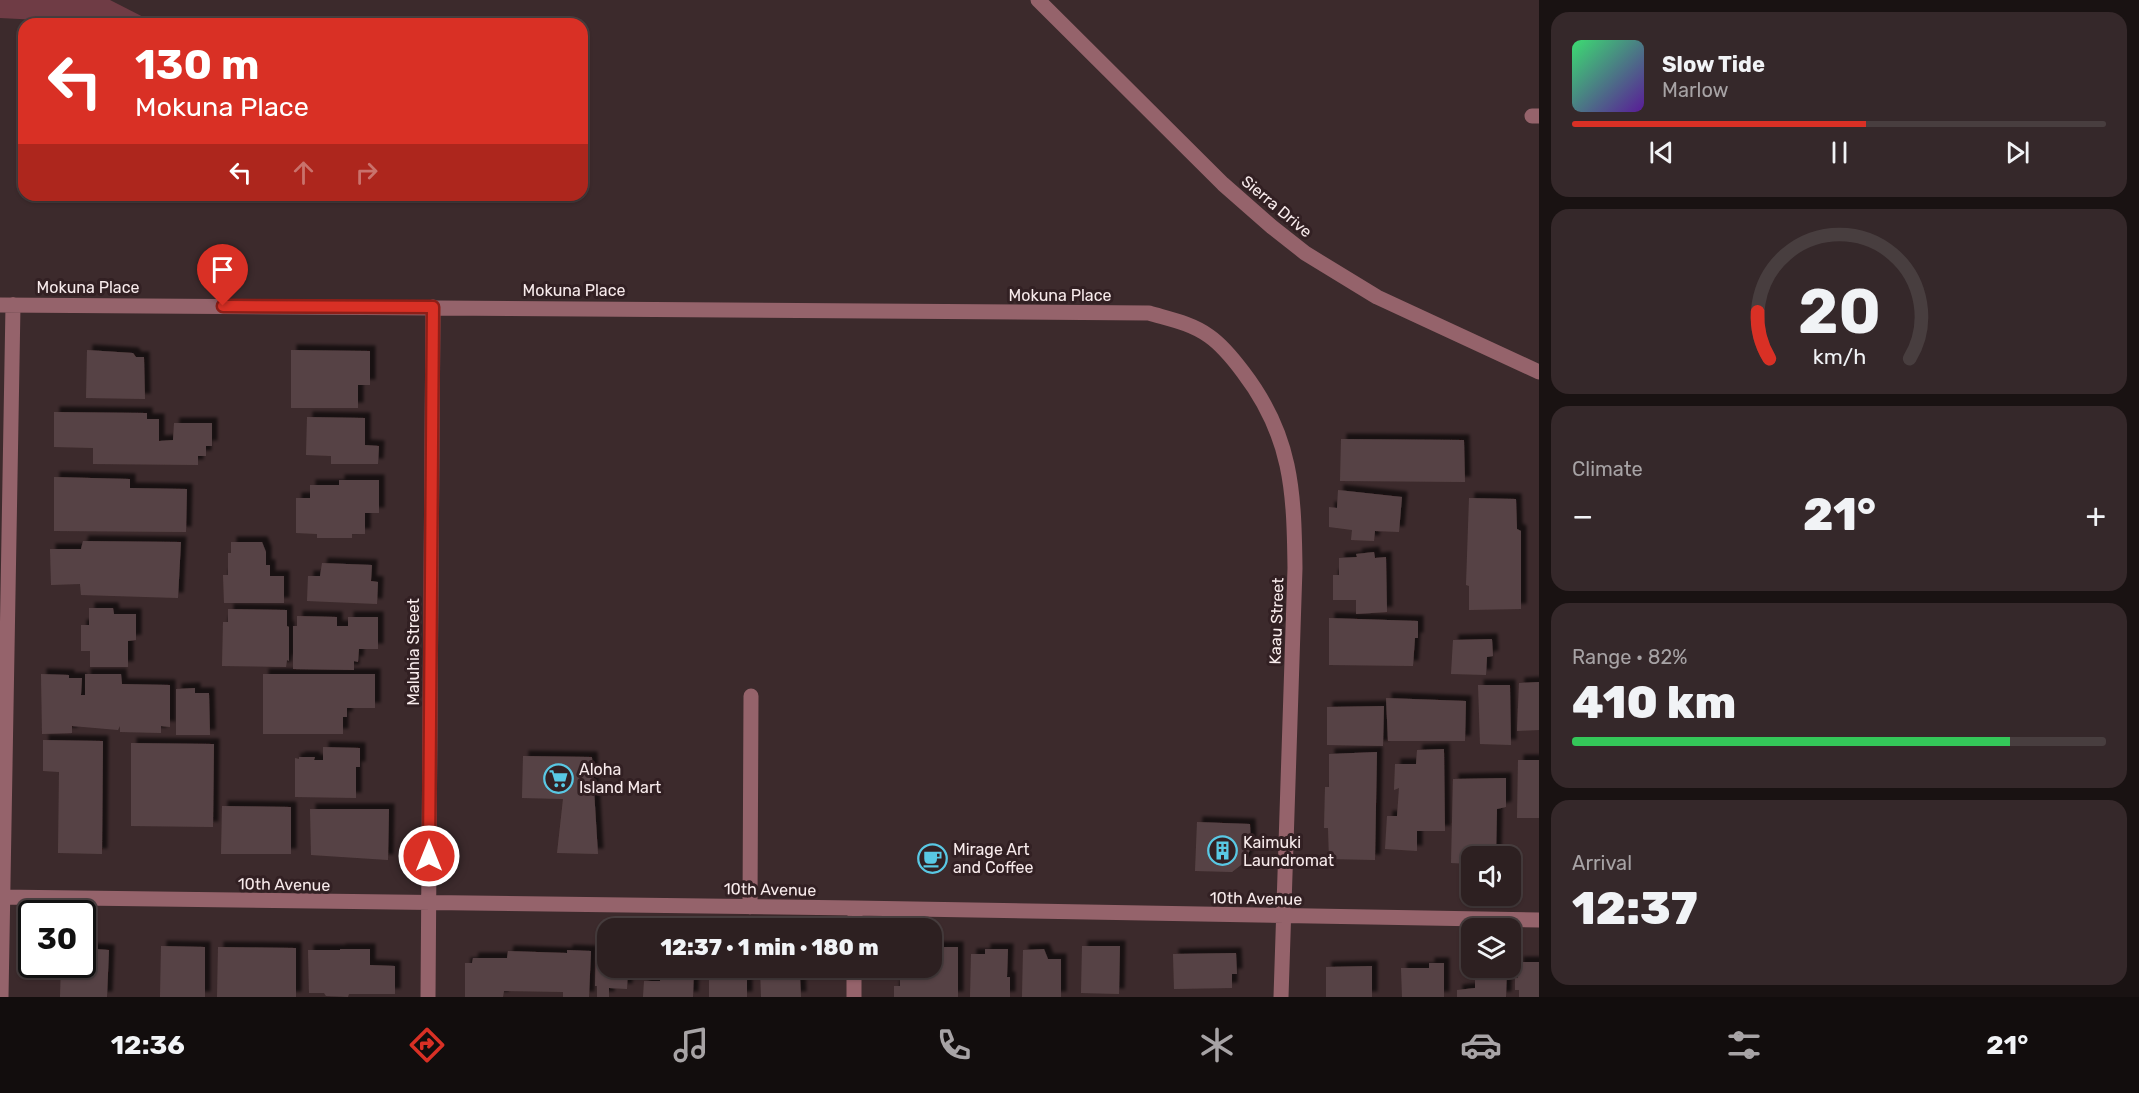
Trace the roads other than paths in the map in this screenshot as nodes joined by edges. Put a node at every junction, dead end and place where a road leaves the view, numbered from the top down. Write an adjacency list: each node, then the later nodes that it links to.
1 (1038, 0): 5 (street, Sierra Drive)
2 (6, 305): 3 (street, Mokuna Place); 7 (street)
3 (433, 307): 4 (street, Mokuna Place); 8 (street, Maluhia Street)
4 (1149, 313): 11 (street, Kaau Street)
5 (1539, 372)
6 (751, 696): 9 (street)
7 (2, 897): 8 (street, 10th Avenue); 15 (street)
8 (429, 904): 9 (street, 10th Avenue); 16 (street, Maluhia Street)
9 (750, 907): 10 (street, 10th Avenue)
10 (855, 908): 11 (street, 10th Avenue); 12 (street)
11 (1283, 916): 13 (street, 10th Avenue); 18 (street, Kaau Street)
12 (855, 918)
13 (1539, 920)
14 (854, 978): 17 (street)
15 (1, 997)
16 (428, 997)
17 (854, 997)
18 (1281, 997)

